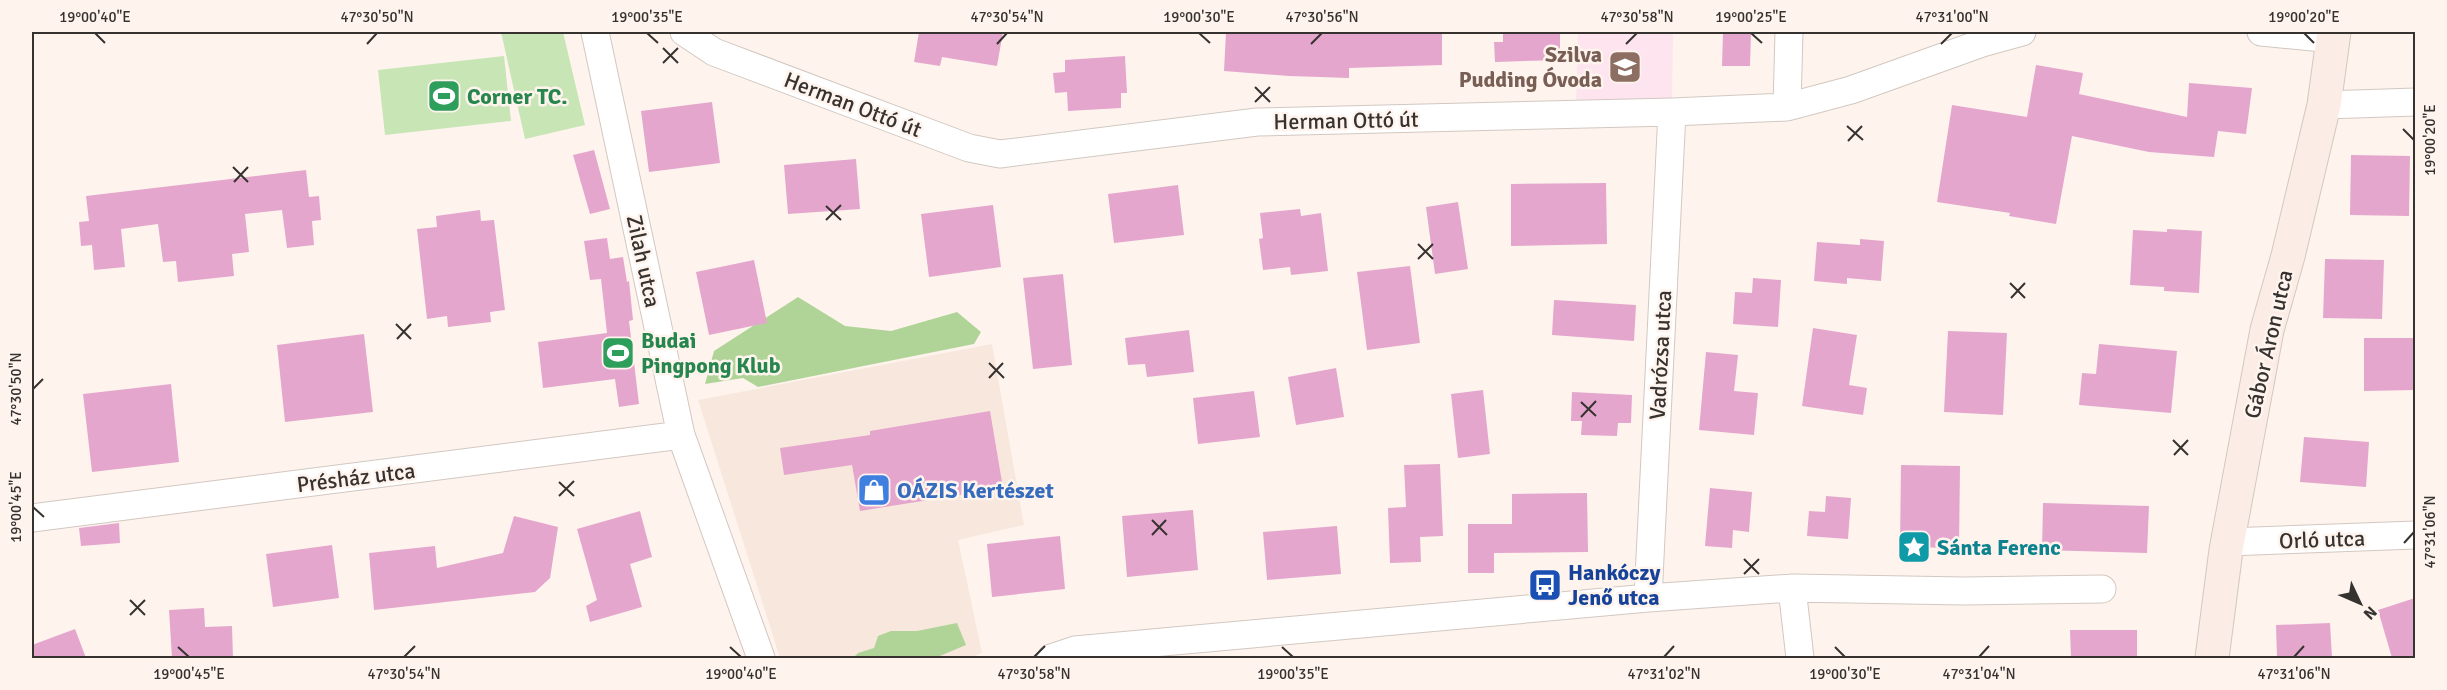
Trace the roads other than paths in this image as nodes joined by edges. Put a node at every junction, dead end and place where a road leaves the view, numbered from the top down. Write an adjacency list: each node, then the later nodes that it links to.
1 (595, 32): 11 (street, Zilah utca)
2 (684, 32): 10 (street, Herman Ottó út)
3 (1789, 32): 9 (street)
4 (2022, 32): 9 (street, Herman Ottó út)
5 (2261, 32): 6 (street)
6 (2334, 35): 8 (street, Gábor Áron utca)
7 (2415, 102): 8 (street)
8 (2324, 105): 14 (street, Gábor Áron utca)
9 (1787, 107): 10 (street, Herman Ottó út)
10 (1672, 112): 17 (street, Vadrózsa utca)
11 (681, 435): 12 (street, Présház utca); 18 (street, Zilah utca)
12 (32, 518)
13 (2415, 535): 14 (street, Orló utca)
14 (2228, 542): 21 (street, Gábor Áron utca)
15 (1792, 588): 16 (street); 17 (street); 20 (street)
16 (2102, 588)
17 (1647, 598): 19 (street)
18 (761, 658)
19 (1051, 658)
20 (1800, 658)
21 (2212, 658)

